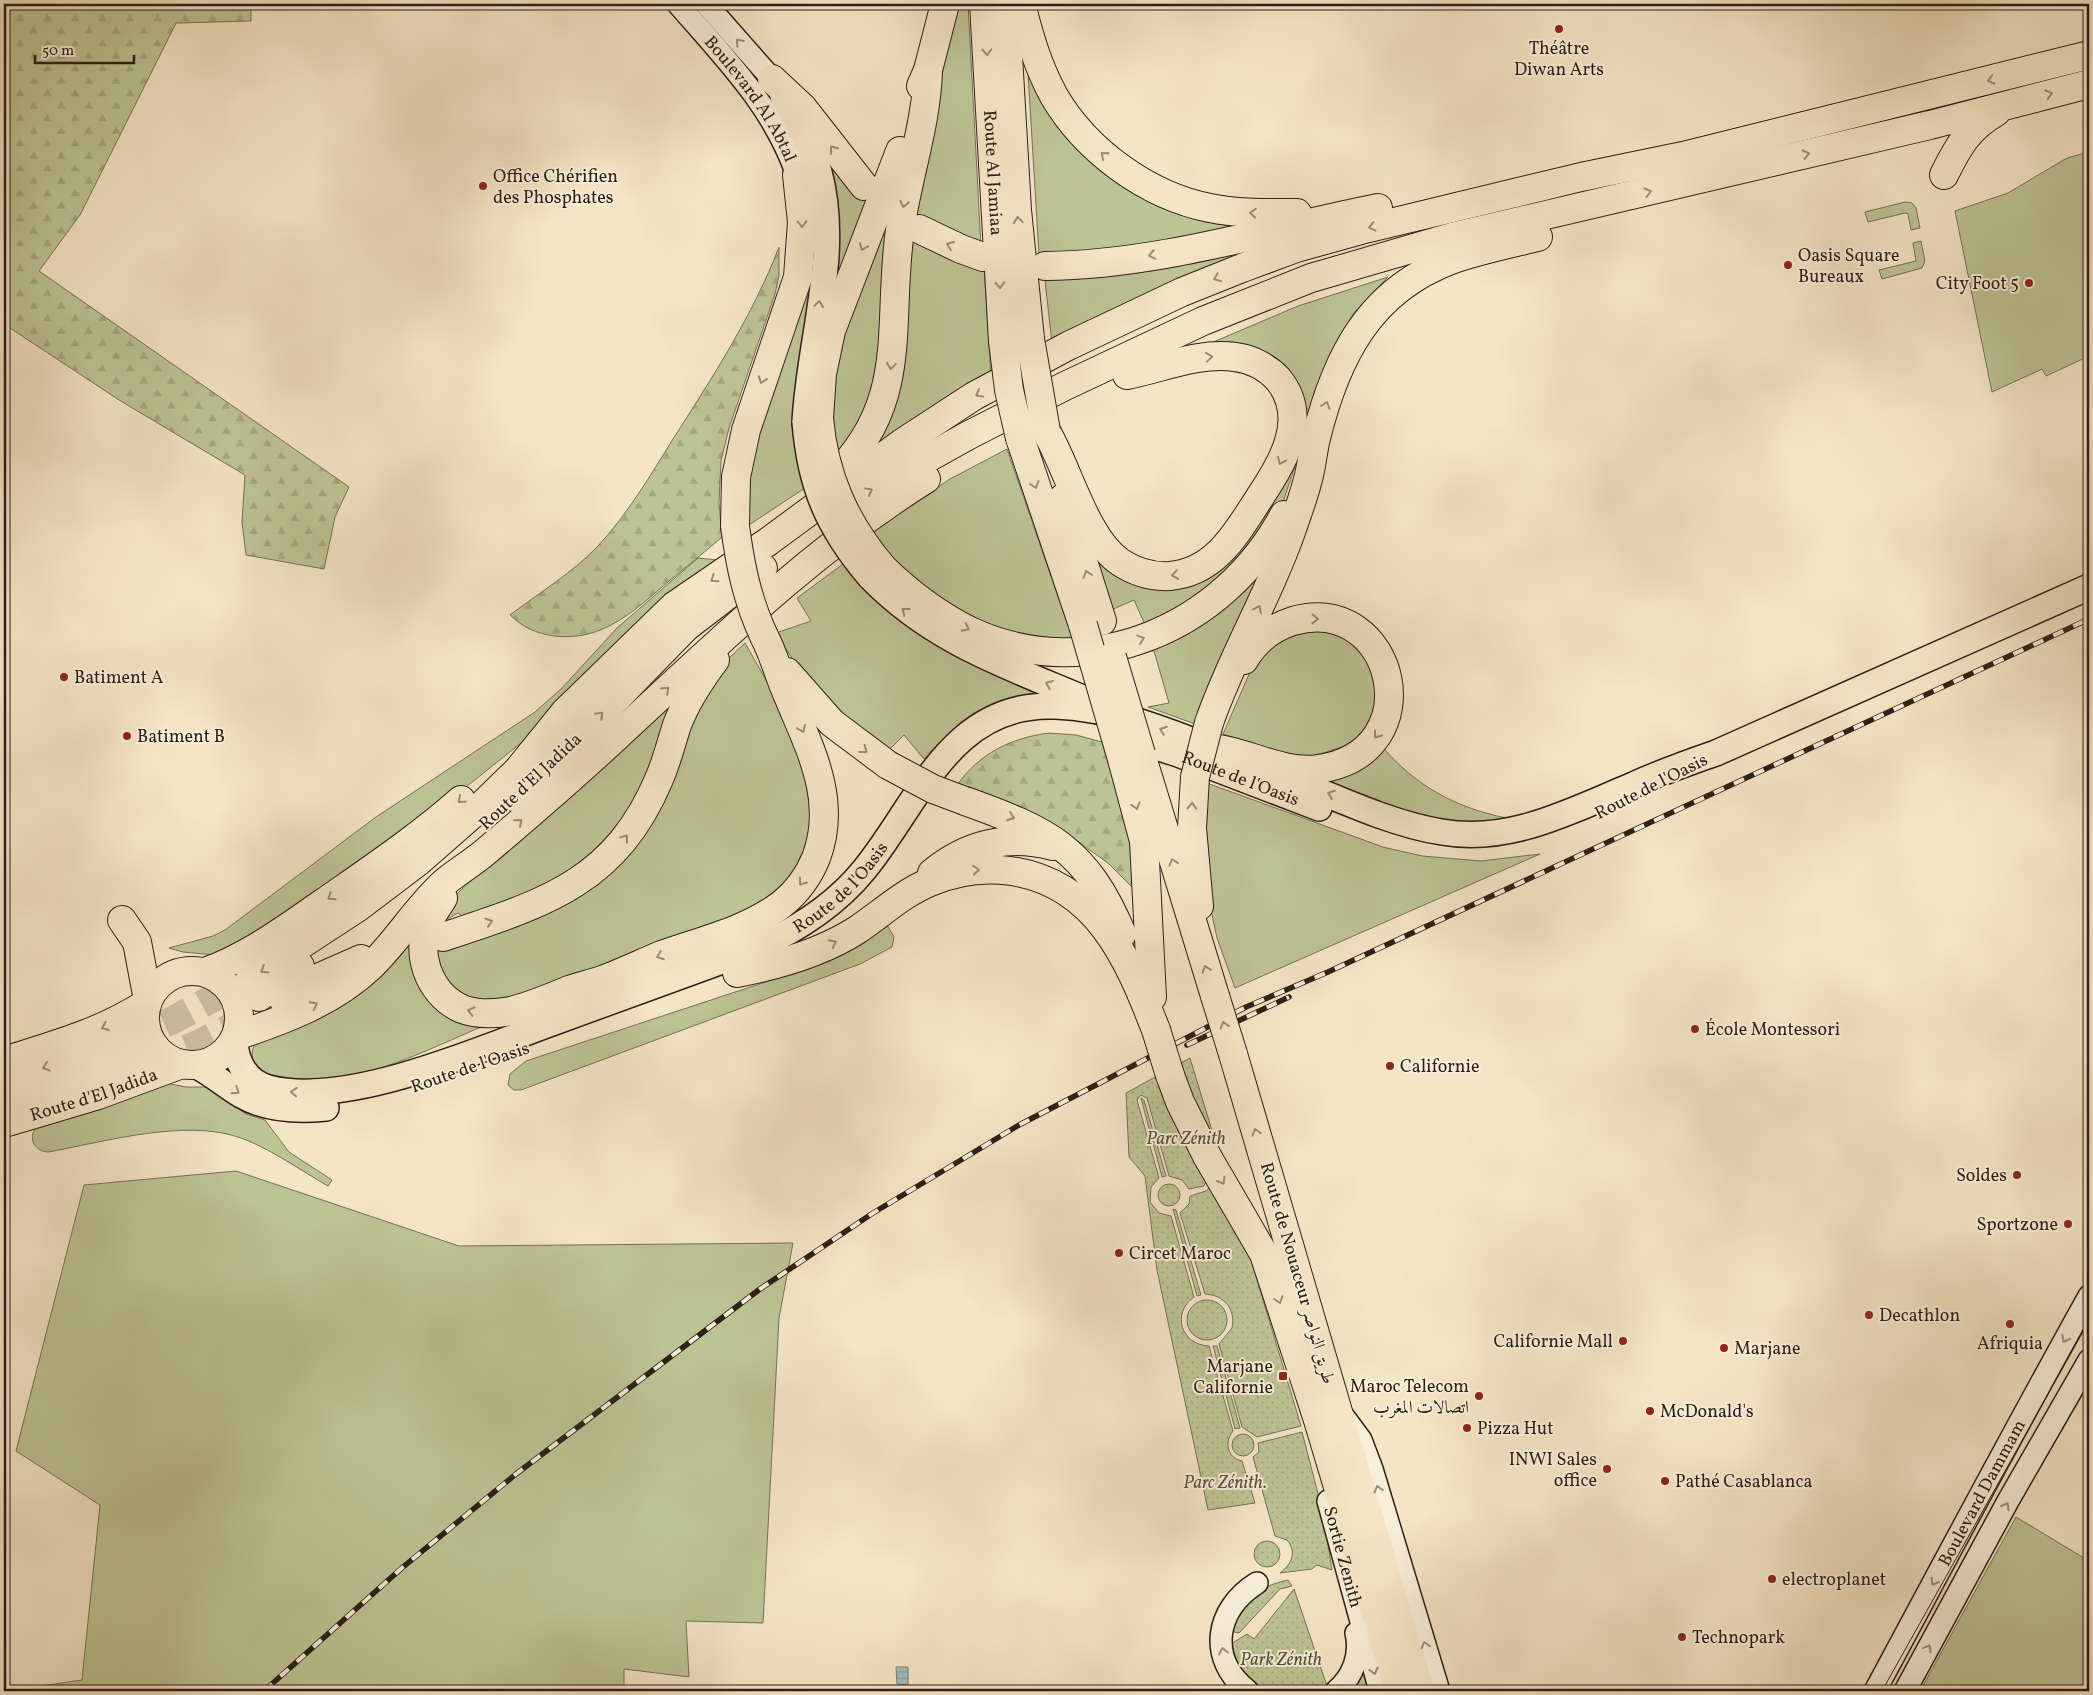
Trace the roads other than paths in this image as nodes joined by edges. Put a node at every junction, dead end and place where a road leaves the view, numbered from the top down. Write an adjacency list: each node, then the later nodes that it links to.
1 (678, 4): 14 (main road, Boulevard Al Abtal)
2 (706, 4): 9 (main road, Boulevard Al Abtal, one-way to 2)
3 (945, 4): 8 (highway)
4 (984, 4): 29 (highway, Route Al Jamiaa, one-way to 29, bridge)
5 (1005, 4): 23 (highway, Route Al Jamiaa, one-way to 5, bridge)
6 (1021, 4): 17 (highway, one-way to 6)
7 (2089, 55): 11 (highway, one-way to 11)
8 (928, 70): 22 (highway, one-way to 22); 25 (highway, one-way to 25)
9 (772, 79): 15 (highway, one-way to 9); 22 (main road, one-way to 9)
10 (2089, 84): 12 (highway, one-way to 10)
11 (1930, 96): 17 (highway); 25 (highway, one-way to 25)
12 (2007, 105): 13 (highway); 13 (highway)
13 (1930, 124): 16 (highway, one-way to 13)
14 (797, 175): 30 (highway, one-way to 30, bridge)
15 (864, 186)
16 (1600, 204): 21 (highway); 24 (highway, one-way to 16); 25 (highway, one-way to 16)
17 (1371, 209): 20 (highway, one-way to 20)
18 (919, 229): 19 (highway, one-way to 18)
19 (983, 256)
20 (1045, 266)
21 (1127, 375): 23 (highway, one-way to 23); 27 (highway)
22 (812, 420): 26 (highway, bridge)
23 (1046, 431): 29 (highway, one-way to 23)
24 (1316, 438): 26 (highway, one-way to 24); 33 (highway, one-way to 24)
25 (778, 546): 31 (highway, Route d'El Jadida, one-way to 31); 46 (highway, Route d'El Jadida, one-way to 25)
26 (877, 573): 32 (main road, one-way to 26)
27 (785, 583): 37 (highway, one-way to 27); 39 (highway, one-way to 27)
28 (2089, 587): 34 (main road)
29 (1092, 623): 35 (highway, bridge)
30 (768, 643): 36 (highway, one-way to 36, bridge); 45 (highway, one-way to 45)
31 (565, 712): 42 (highway, one-way to 42); 46 (highway, Route d'El Jadida, one-way to 46)
32 (1127, 717): 33 (main road, Route de l'Oasis, one-way to 32); 53 (main road, Route de l'Oasis)
33 (1212, 724): 33 (highway, one-way to 33); 34 (main road, Route de l'Oasis, one-way to 33); 40 (highway, one-way to 33, bridge)
34 (1716, 753): 43 (main road, Route de l'Oasis)
35 (1132, 757): 40 (highway, Route de Nouaceur طريق النواصر, one-way to 35); 48 (highway, one-way to 48)
36 (1069, 852): 38 (highway); 44 (highway)
37 (482, 854): 45 (highway, one-way to 37); 49 (highway, one-way to 37)
38 (914, 890): 43 (highway, one-way to 38); 44 (highway, one-way to 44)
39 (443, 937)
40 (1197, 942): 60 (highway, Route de Nouaceur طريق النواصر, one-way to 40, bridge)
41 (360, 959): 46 (highway)
42 (199, 971): 47 (highway); 47 (highway); 49 (highway)
43 (737, 973): 52 (main road, Route de l'Oasis, one-way to 43)
44 (1135, 974): 48 (highway)
45 (602, 980): 53 (main road)
46 (258, 995)
47 (148, 1002): 51 (highway, one-way to 51); 52 (highway)
48 (1156, 1030): 60 (highway, Route de Nouaceur طريق النواصر, one-way to 60, bridge)
49 (235, 1038): 52 (highway); 53 (main road, Route de l'Oasis, one-way to 49)
50 (133, 1057): 54 (highway, one-way to 54); 55 (highway, Route d'El Jadida); 56 (highway)
51 (4, 1061)
52 (189, 1065): 57 (highway, Route d'El Jadida)
53 (392, 1078)
54 (4, 1081)
55 (4, 1103)
56 (4, 1110)
57 (4, 1123)
58 (2089, 1296): 70 (main road, Boulevard Dammam, one-way to 70)
59 (2089, 1360): 71 (main road, Boulevard Dammam, one-way to 59)
60 (1328, 1417): 61 (main road, Sortie Zenith); 63 (highway, Route de Nouaceur طريق النواصر); 69 (main road, one-way to 60)
61 (1344, 1555): 65 (main road); 66 (main road, Sortie Zenith, one-way to 66)
62 (1257, 1583): 64 (main road, one-way to 62)
63 (1380, 1590): 67 (highway, Route de Nouaceur طريق النواصر); 68 (highway, Route de Nouaceur طريق النواصر)
64 (1248, 1691)
65 (1336, 1691)
66 (1380, 1691)
67 (1399, 1691)
68 (1420, 1691)
69 (1439, 1691)
70 (1875, 1691)
71 (1905, 1691)

